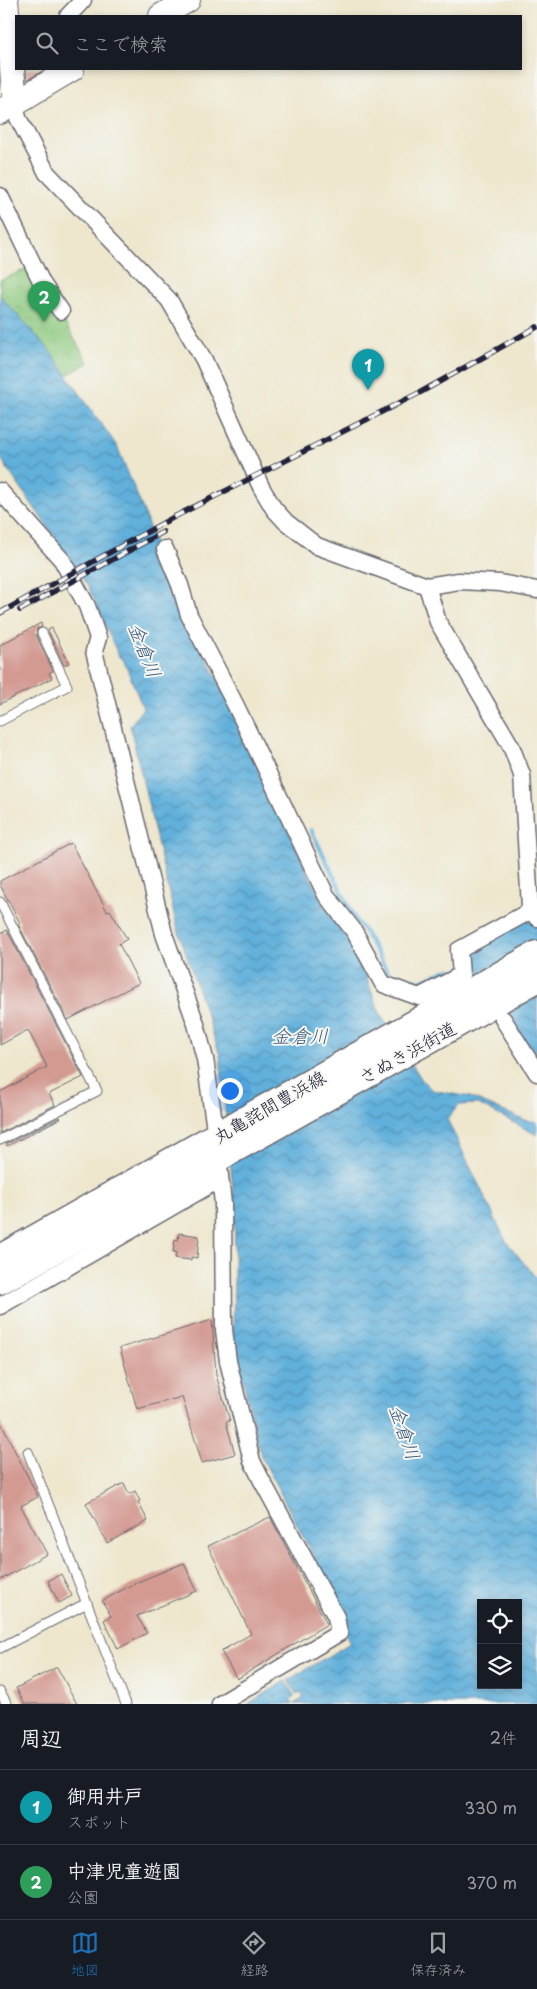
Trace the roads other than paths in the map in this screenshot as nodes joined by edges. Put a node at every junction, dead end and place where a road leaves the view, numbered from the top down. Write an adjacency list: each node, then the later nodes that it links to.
1 (6, 0): 6 (street)
2 (83, 0): 4 (street)
3 (188, 0): 5 (street)
4 (69, 15)
5 (162, 15)
6 (14, 63): 8 (street)
7 (70, 70): 8 (street)
8 (8, 107): 13 (street)
9 (0, 196): 10 (street)
10 (61, 311)
11 (0, 491): 24 (street)
12 (165, 549): 18 (street)
13 (427, 586): 14 (street); 18 (street)
14 (537, 590)
15 (42, 633): 16 (lane)
16 (0, 721)
17 (0, 902): 23 (lane)
18 (535, 912)
19 (537, 954): 24 (main road, 丸亀詫間豊浜線)
20 (537, 979): 24 (main road, さぬき浜街道)
21 (503, 1019): 22 (street)
22 (537, 1073)
23 (0, 1140)
24 (221, 1152): 25 (main road, 丸亀詫間豊浜線); 26 (main road, 丸亀詫間豊浜線); 27 (street); 34 (street)
25 (0, 1258)
26 (0, 1281)
27 (0, 1306)
28 (28, 1452): 29 (lane)
29 (87, 1603): 30 (lane); 33 (lane)
30 (0, 1648)
31 (0, 1692): 32 (lane)
32 (6, 1704)
33 (126, 1704)
34 (220, 1704)

